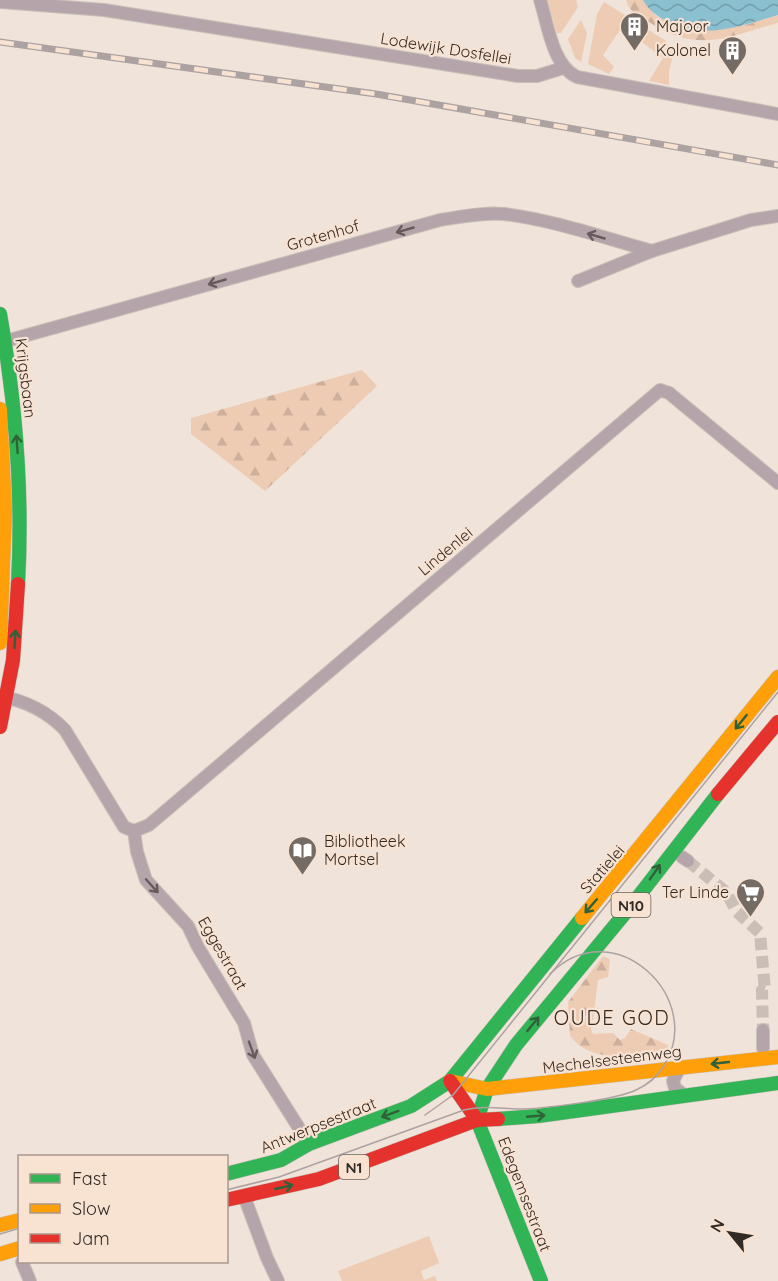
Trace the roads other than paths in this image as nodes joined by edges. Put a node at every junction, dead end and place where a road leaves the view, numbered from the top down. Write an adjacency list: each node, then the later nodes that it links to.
1 (540, 0): 4 (street)
2 (0, 2): 3 (street, Lodewijk Dosfellei)
3 (105, 5): 4 (street, Lodewijk Dosfellei)
4 (563, 68): 5 (street)
5 (778, 114)
6 (778, 216): 7 (street)
7 (652, 251): 8 (street); 10 (street, Grotenhof, one-way to 10)
8 (578, 281)
9 (0, 314): 10 (main road, Krijgsbaan)
10 (6, 341): 16 (main road, Krijgsbaan, one-way to 10)
11 (0, 409): 13 (main road, Krijgsbaan)
12 (778, 483): 19 (street, Lindenlei)
13 (0, 643)
14 (0, 660): 16 (main road, Krijgsbaan)
15 (778, 677): 25 (main road, Statielei / N10, one-way to 25)
16 (2, 696): 18 (main road, Krijgsbaan); 19 (street)
17 (778, 722): 21 (main road, N10, one-way to 17)
18 (0, 728)
19 (134, 831): 31 (street, Eggestraat, one-way to 31)
20 (763, 1030): 22 (street)
21 (513, 1048): 27 (main road); 28 (main road, N10)
22 (763, 1048)
23 (778, 1057): 24 (main road, Mechelsesteenweg, one-way to 24)
24 (680, 1067): 27 (main road, Mechelsesteenweg); 29 (street)
25 (450, 1081): 28 (main road, Mechelsesteenweg); 30 (main road, Edegemsestraat); 31 (main road, Antwerpsestraat / N1, one-way to 31)
26 (778, 1083): 29 (main road, N1)
27 (531, 1085): 28 (main road, Mechelsesteenweg)
28 (487, 1089): 30 (main road)
29 (684, 1095): 30 (main road, N1, one-way to 29)
30 (477, 1120): 33 (main road, N1, one-way to 30); 42 (main road, Edegemsestraat)
31 (309, 1144): 32 (main road, Antwerpsestraat / N1)
32 (228, 1173)
33 (244, 1196): 34 (main road, N1); 41 (street)
34 (228, 1200)
35 (18, 1220): 36 (main road)
36 (0, 1225)
37 (18, 1253): 38 (main road)
38 (0, 1254)
39 (23, 1263): 40 (street)
40 (30, 1281)
41 (278, 1281)
42 (541, 1281)

